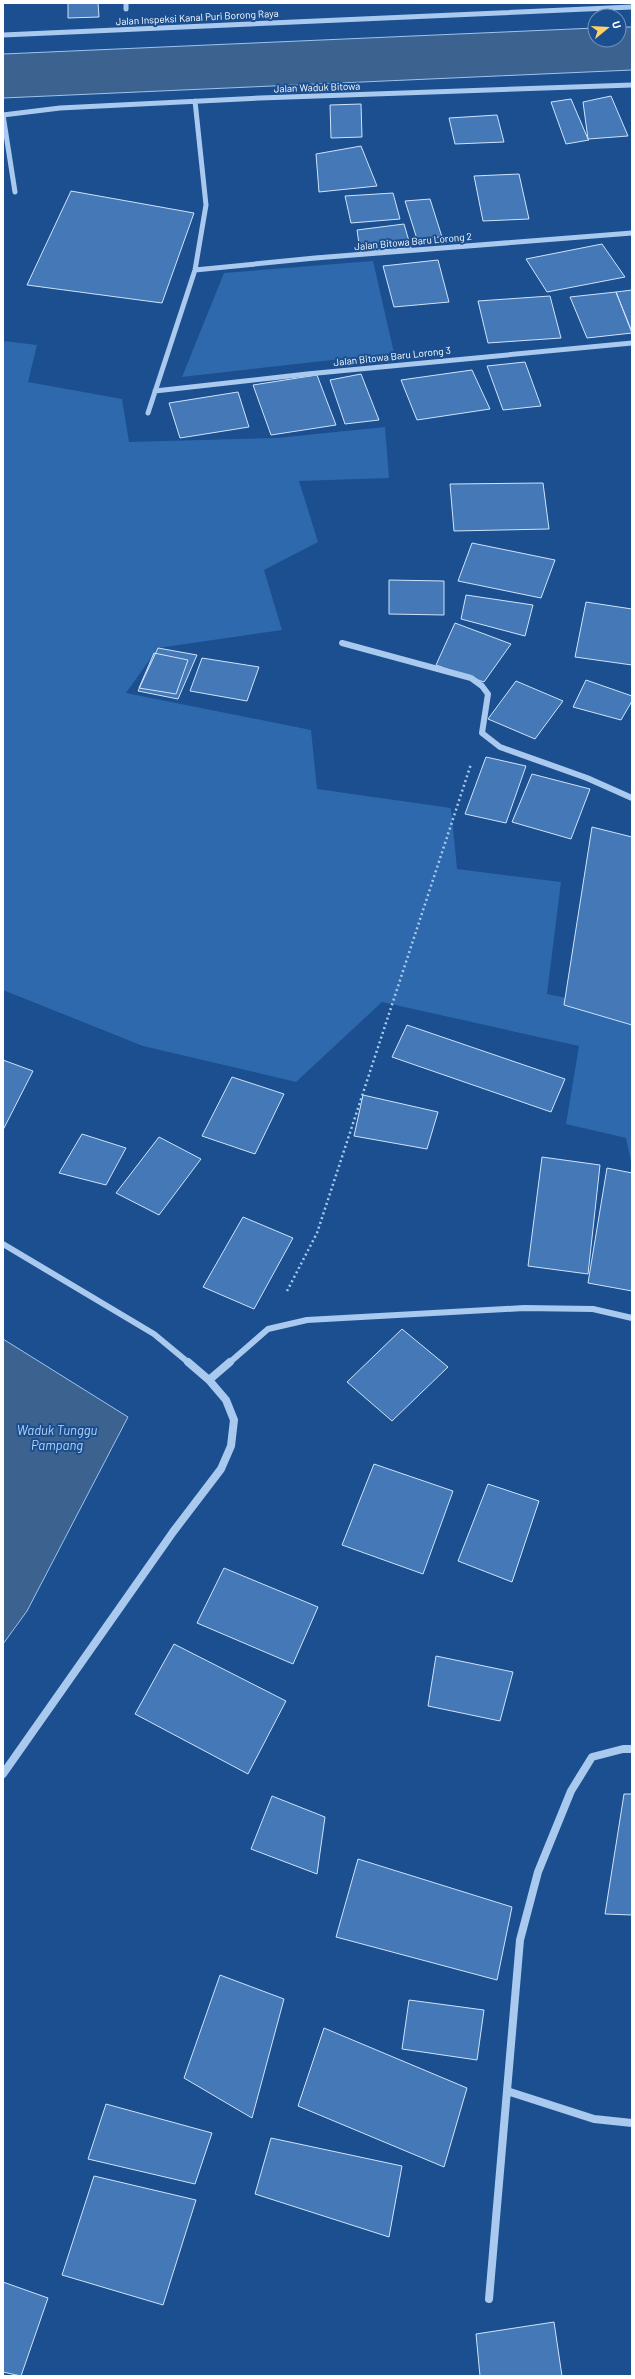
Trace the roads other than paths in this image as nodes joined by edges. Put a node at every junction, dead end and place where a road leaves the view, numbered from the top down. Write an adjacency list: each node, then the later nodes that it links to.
1 (126, 3): 3 (street)
2 (632, 7): 4 (street, Jalan Inspeksi Kanal Puri Borong Raya)
3 (126, 9)
4 (3, 35)
5 (632, 85): 6 (street, Jalan Waduk Bitowa)
6 (195, 101): 7 (street, Jalan Waduk Bitowa); 10 (street)
7 (3, 115): 8 (street)
8 (15, 192)
9 (632, 232): 10 (street, Jalan Bitowa Baru Lorong 2)
10 (195, 270): 12 (street)
11 (632, 343): 12 (street, Jalan Bitowa Baru Lorong 3)
12 (155, 391): 13 (street)
13 (148, 413)
14 (342, 643): 15 (street)
15 (632, 798)
16 (3, 1244): 18 (street)
17 (632, 1318): 18 (street)
18 (210, 1380): 20 (street)
19 (632, 1749): 21 (street)
20 (3, 1774)
21 (507, 2091): 22 (street); 23 (street)
22 (632, 2122)
23 (489, 2299)

